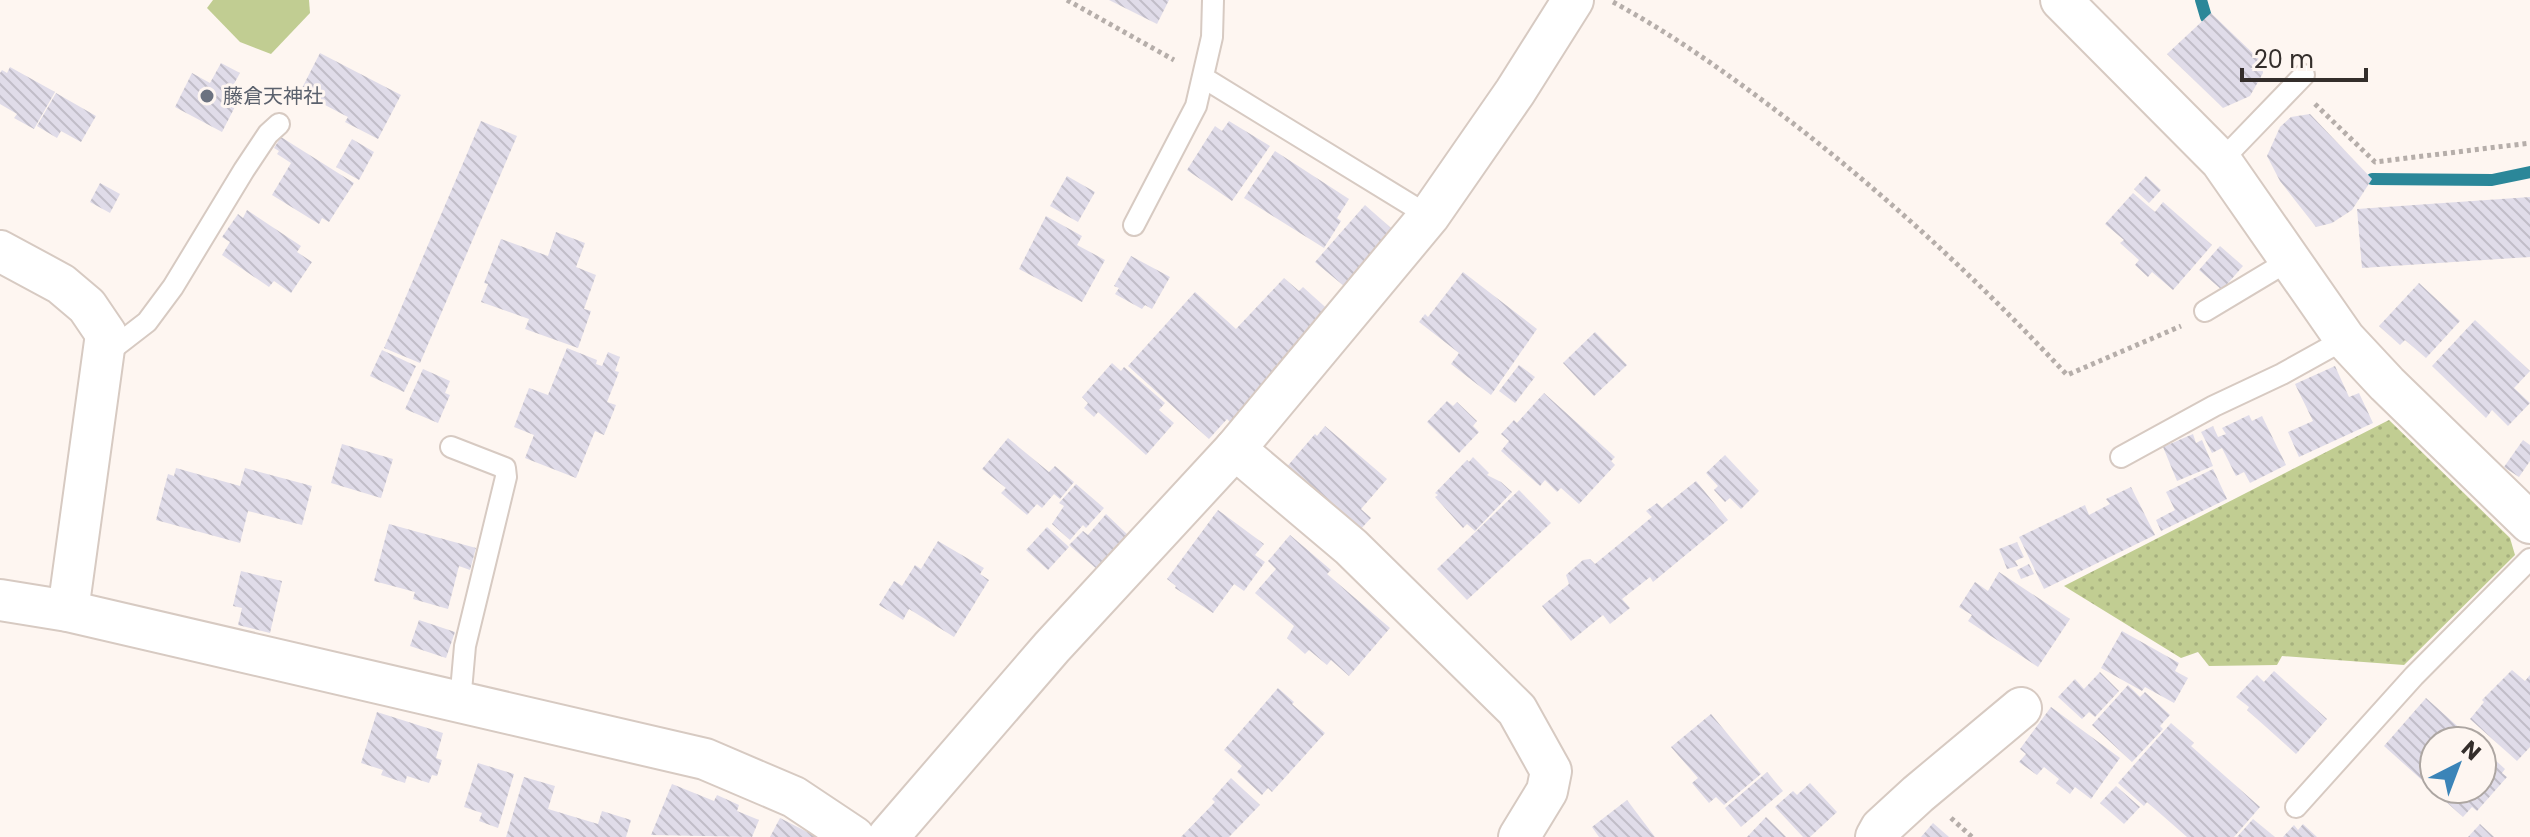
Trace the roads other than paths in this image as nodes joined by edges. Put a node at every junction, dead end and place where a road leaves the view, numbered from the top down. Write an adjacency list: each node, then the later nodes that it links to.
1 (1213, 0): 4 (lane)
2 (1573, 0): 8 (street)
3 (2061, 0): 7 (street)
4 (1204, 78): 8 (lane); 9 (lane)
5 (2299, 79): 7 (lane)
6 (279, 124): 14 (lane)
7 (2221, 161): 11 (street)
8 (1429, 216): 16 (street)
9 (1134, 225)
10 (0, 251): 14 (street)
11 (2290, 260): 12 (lane); 13 (street)
12 (2205, 311)
13 (2345, 339): 17 (lane); 18 (street)
14 (103, 356): 21 (street)
15 (451, 447): 22 (lane)
16 (1235, 449): 26 (street); 27 (street)
17 (2121, 457)
18 (2530, 523)
19 (2530, 559): 24 (lane)
20 (0, 600): 21 (street)
21 (68, 611): 22 (street)
22 (460, 702): 25 (street)
23 (2021, 708): 28 (street)
24 (2296, 807)
25 (854, 837)
26 (888, 837)
27 (1519, 837)
28 (1876, 837)

